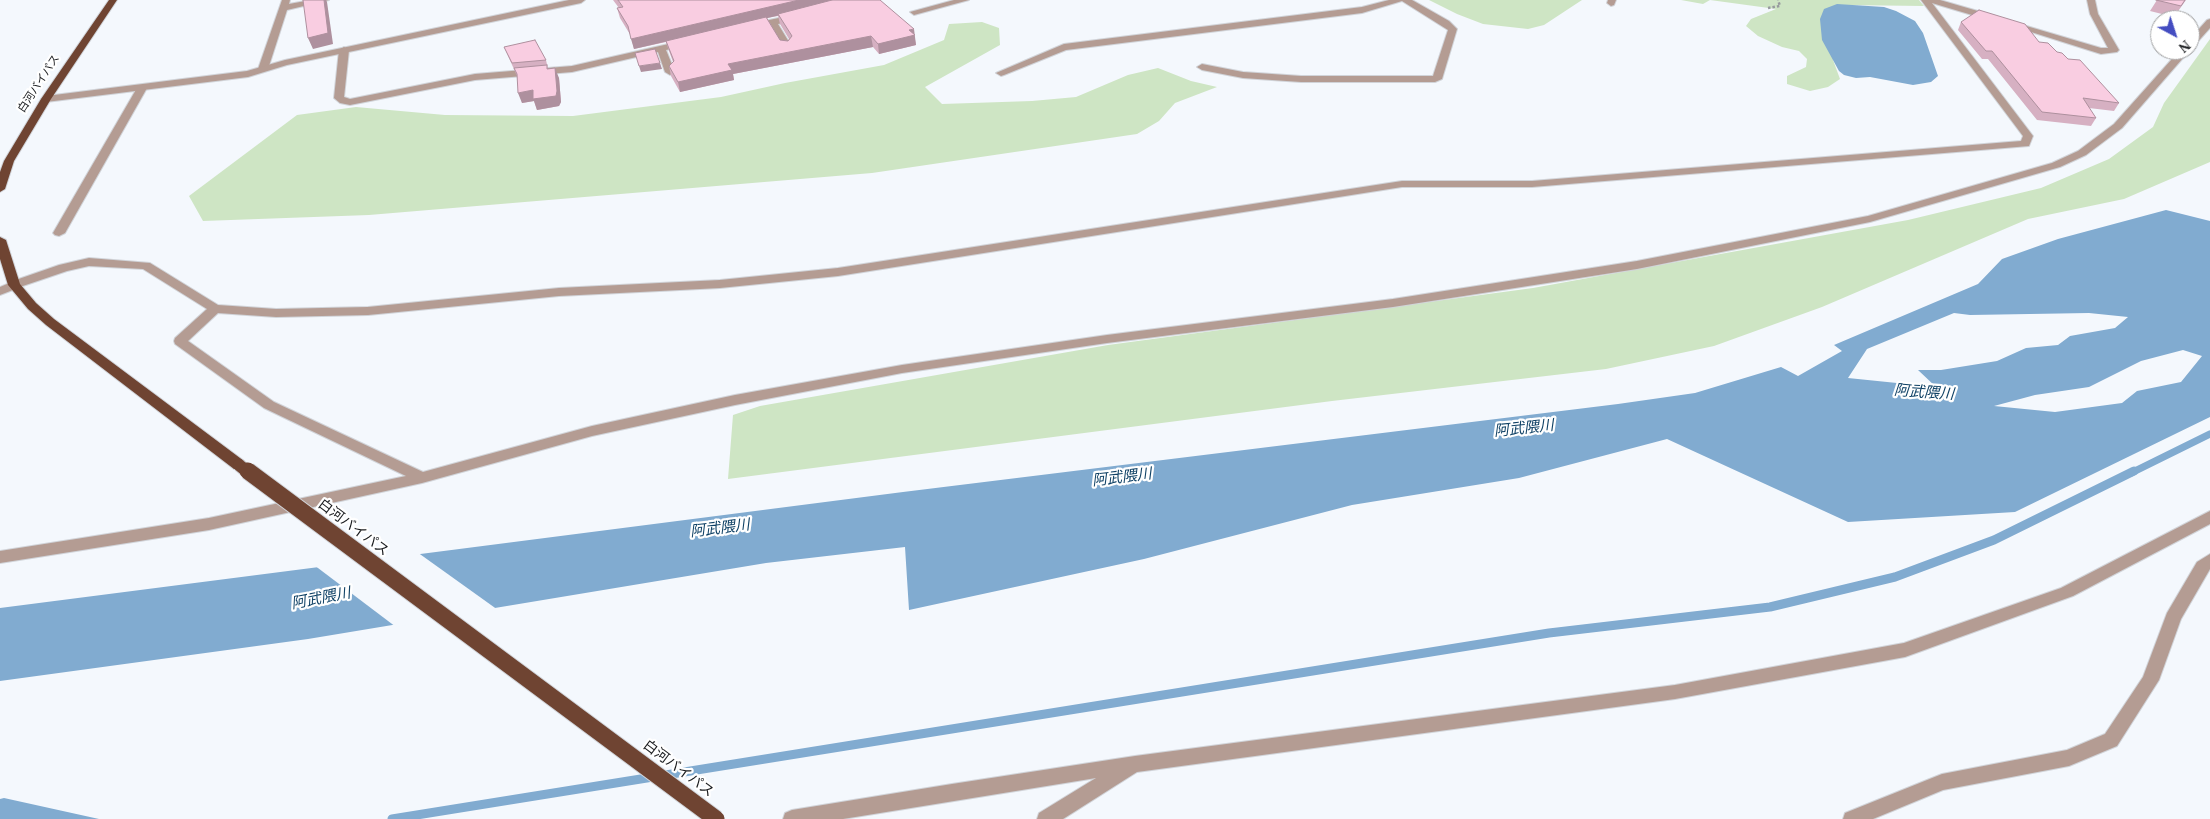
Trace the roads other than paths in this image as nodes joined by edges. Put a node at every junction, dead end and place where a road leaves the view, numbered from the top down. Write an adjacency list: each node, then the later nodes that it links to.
1 (113, 0): 27 (highway, 白河バイパス)
2 (325, 0): 10 (street)
3 (580, 0): 20 (street)
4 (965, 0): 11 (street)
5 (1399, 0): 25 (street)
6 (1406, 0): 22 (street)
7 (1925, 0): 33 (street)
8 (1931, 0): 9 (street)
9 (2091, 0)
10 (285, 4): 23 (street)
11 (914, 12)
12 (808, 14): 13 (street)
13 (772, 22): 15 (street); 18 (street)
14 (2210, 22): 16 (street)
15 (744, 29)
16 (2200, 34)
17 (698, 40): 19 (street)
18 (787, 47)
19 (661, 48): 20 (street); 24 (street)
20 (344, 50): 23 (street)
21 (2176, 60): 34 (street)
22 (1202, 67)
23 (263, 70): 26 (street)
24 (670, 72)
25 (1001, 73)
26 (142, 88): 27 (street); 29 (street)
27 (46, 99): 28 (highway, 白河バイパス)
28 (0, 189)
29 (59, 233)
30 (0, 240): 31 (highway, 白河バイパス)
31 (14, 285): 32 (street); 33 (street); 39 (highway, 白河バイパス, bridge)
32 (0, 291)
33 (215, 309): 34 (street)
34 (422, 478): 36 (street)
35 (2210, 517): 38 (street)
36 (0, 557)
37 (2210, 560): 42 (street)
38 (1135, 764): 40 (street); 41 (street)
39 (716, 819)
40 (792, 819)
41 (1046, 819)
42 (1852, 819)

